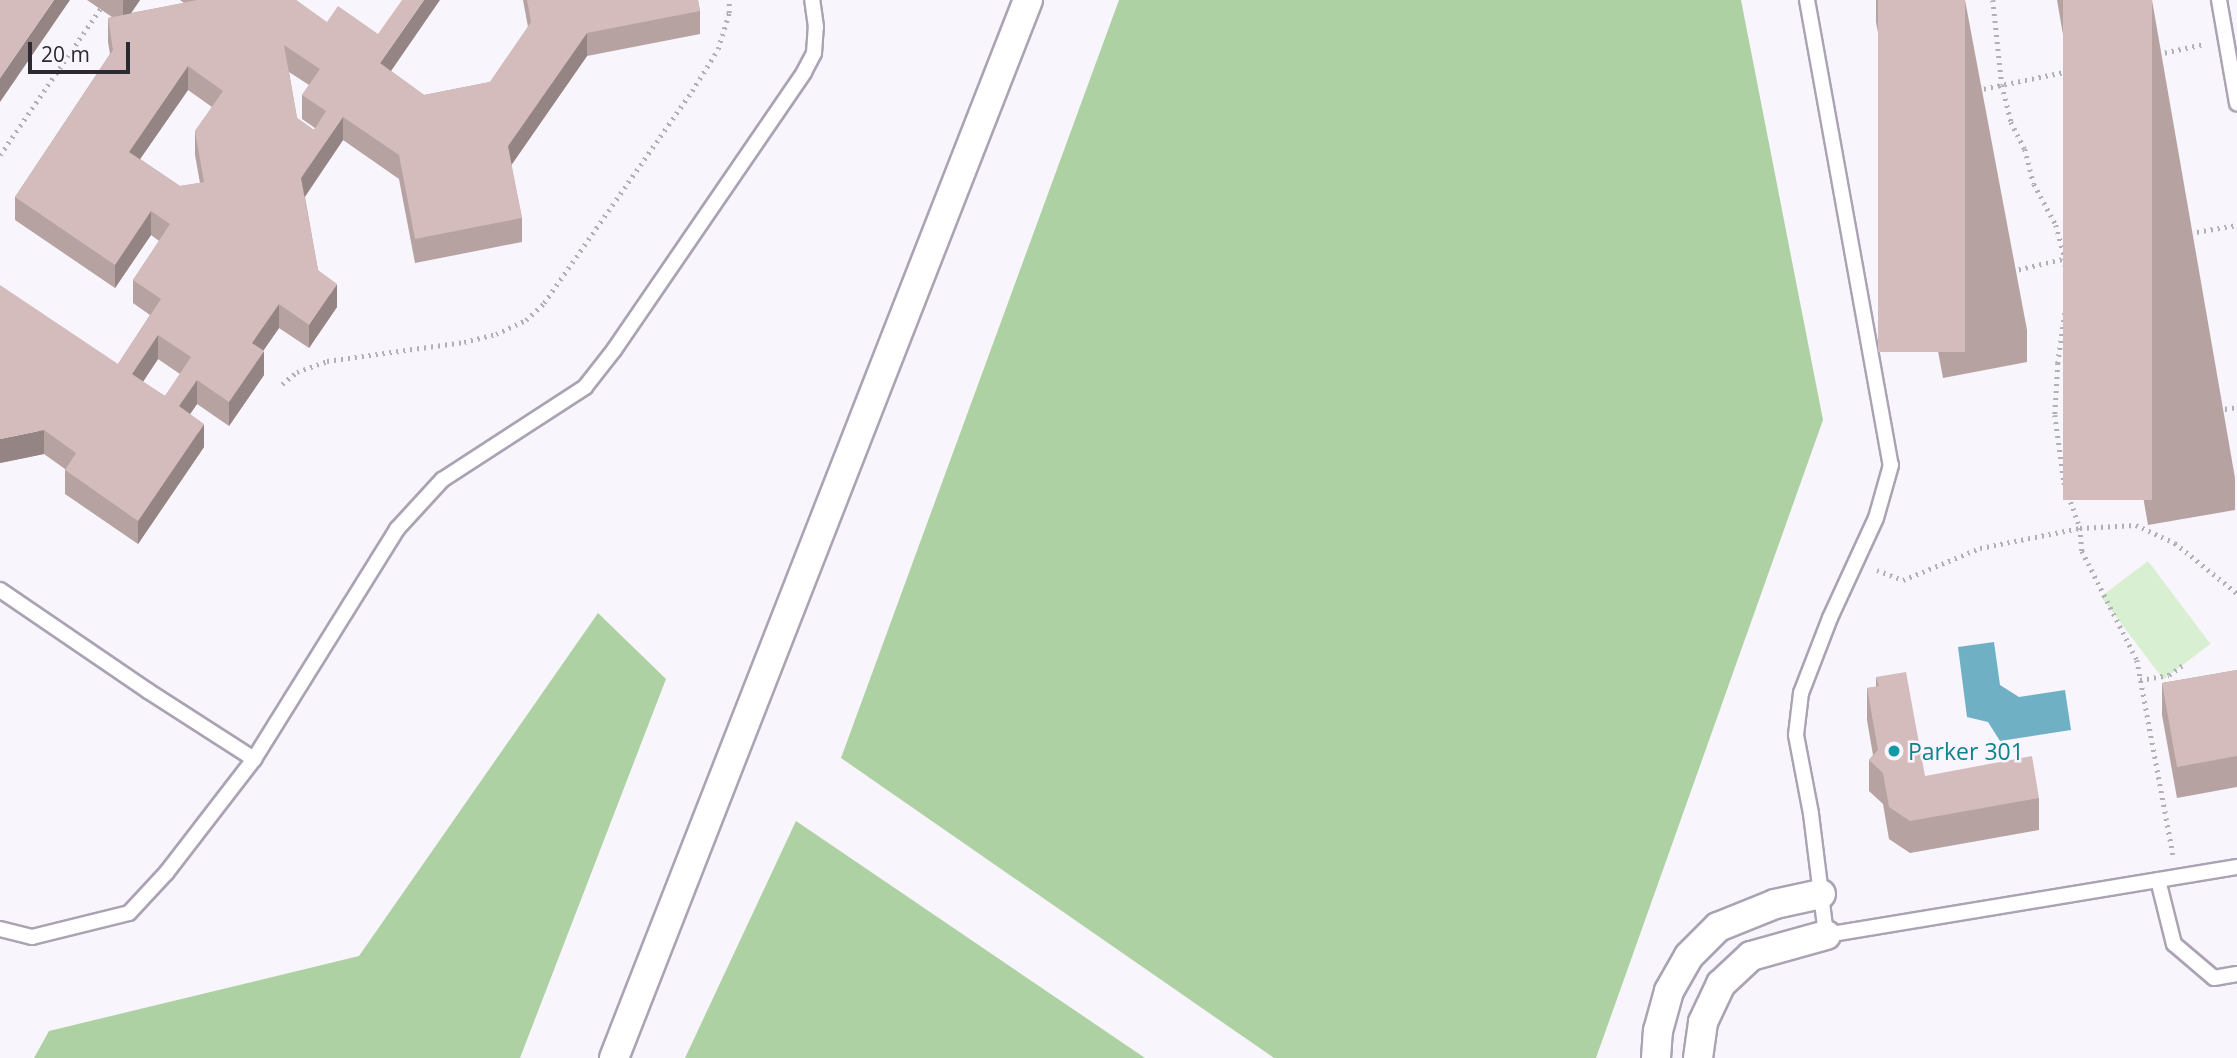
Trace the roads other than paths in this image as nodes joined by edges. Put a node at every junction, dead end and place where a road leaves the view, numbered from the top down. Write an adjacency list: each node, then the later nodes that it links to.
1 (811, 0): 7 (lane)
2 (1028, 0): 14 (street)
3 (1807, 0): 10 (lane)
4 (2219, 0): 5 (lane)
5 (2237, 103)
6 (0, 590): 7 (lane)
7 (254, 759): 11 (lane)
8 (2237, 867): 9 (lane)
9 (2158, 880): 12 (lane); 13 (lane)
10 (1821, 894): 12 (lane); 15 (street)
11 (0, 929)
12 (1826, 935): 16 (street)
13 (2237, 974)
14 (614, 1058)
15 (1656, 1058)
16 (1698, 1058)

